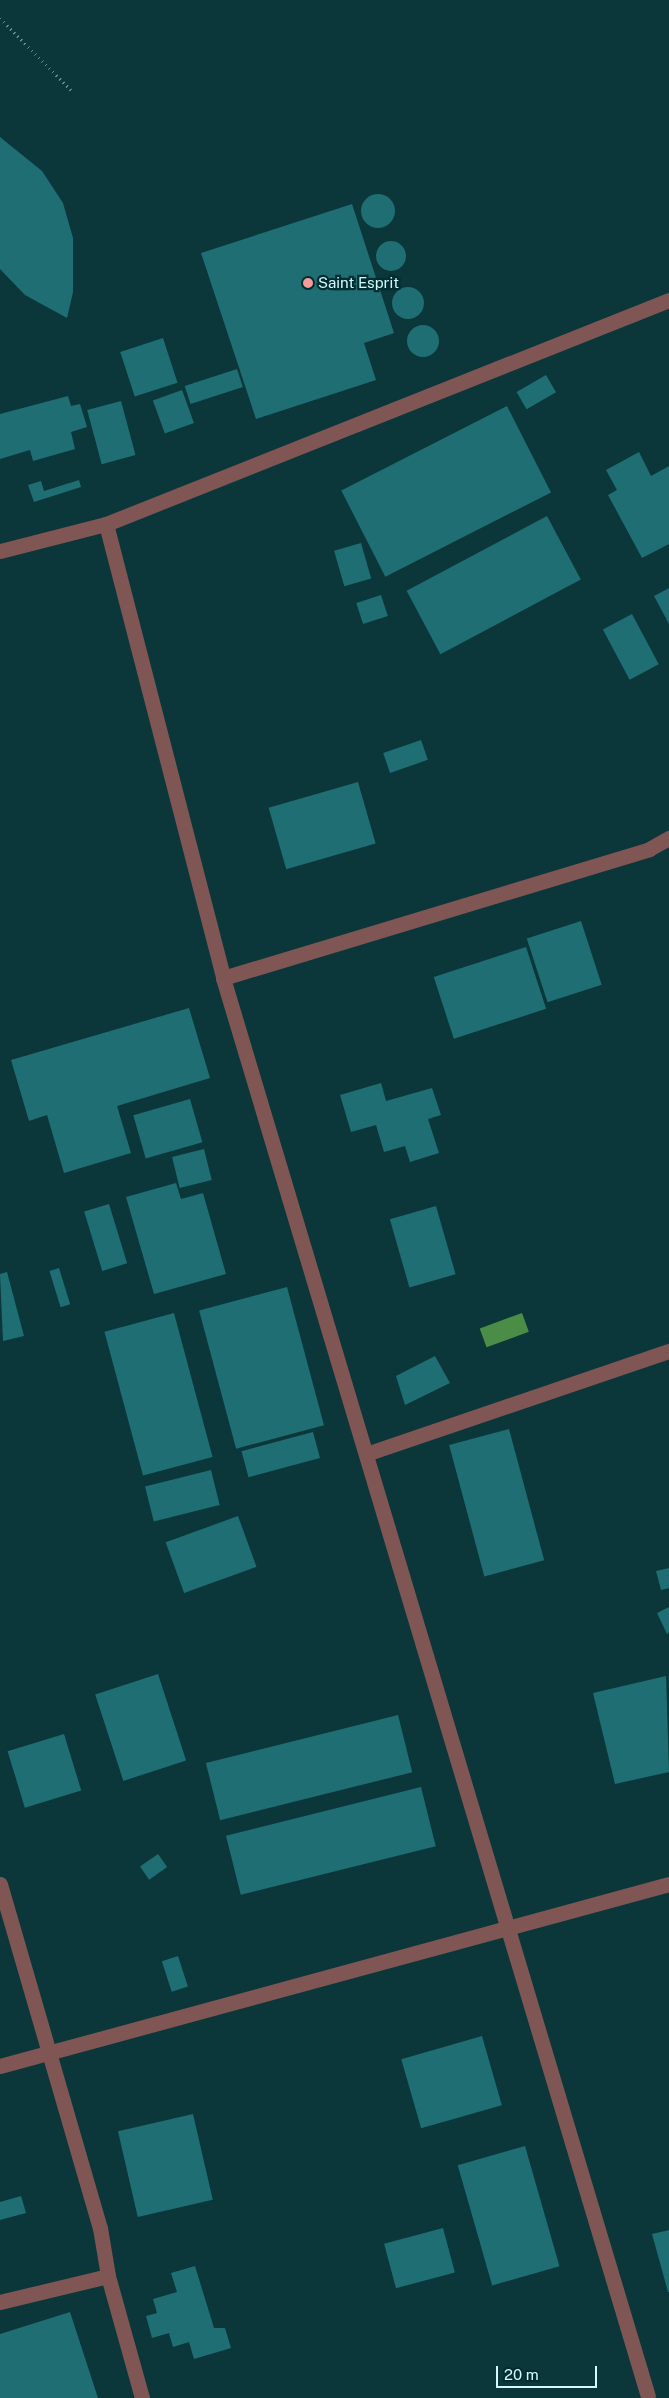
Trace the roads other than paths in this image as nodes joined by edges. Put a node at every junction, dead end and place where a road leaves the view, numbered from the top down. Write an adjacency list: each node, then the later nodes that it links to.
1 (669, 300): 2 (street)
2 (106, 524): 3 (street); 5 (street)
3 (0, 551)
4 (669, 838): 5 (street)
5 (223, 978): 7 (street)
6 (669, 1352): 7 (street)
7 (366, 1454): 10 (street)
8 (0, 1884): 11 (street)
9 (669, 1884): 10 (street)
10 (509, 1926): 11 (street); 15 (street)
11 (49, 2054): 12 (street); 13 (street)
12 (0, 2066)
13 (108, 2276): 14 (street); 16 (street)
14 (0, 2302)
15 (648, 2396)
16 (142, 2398)

